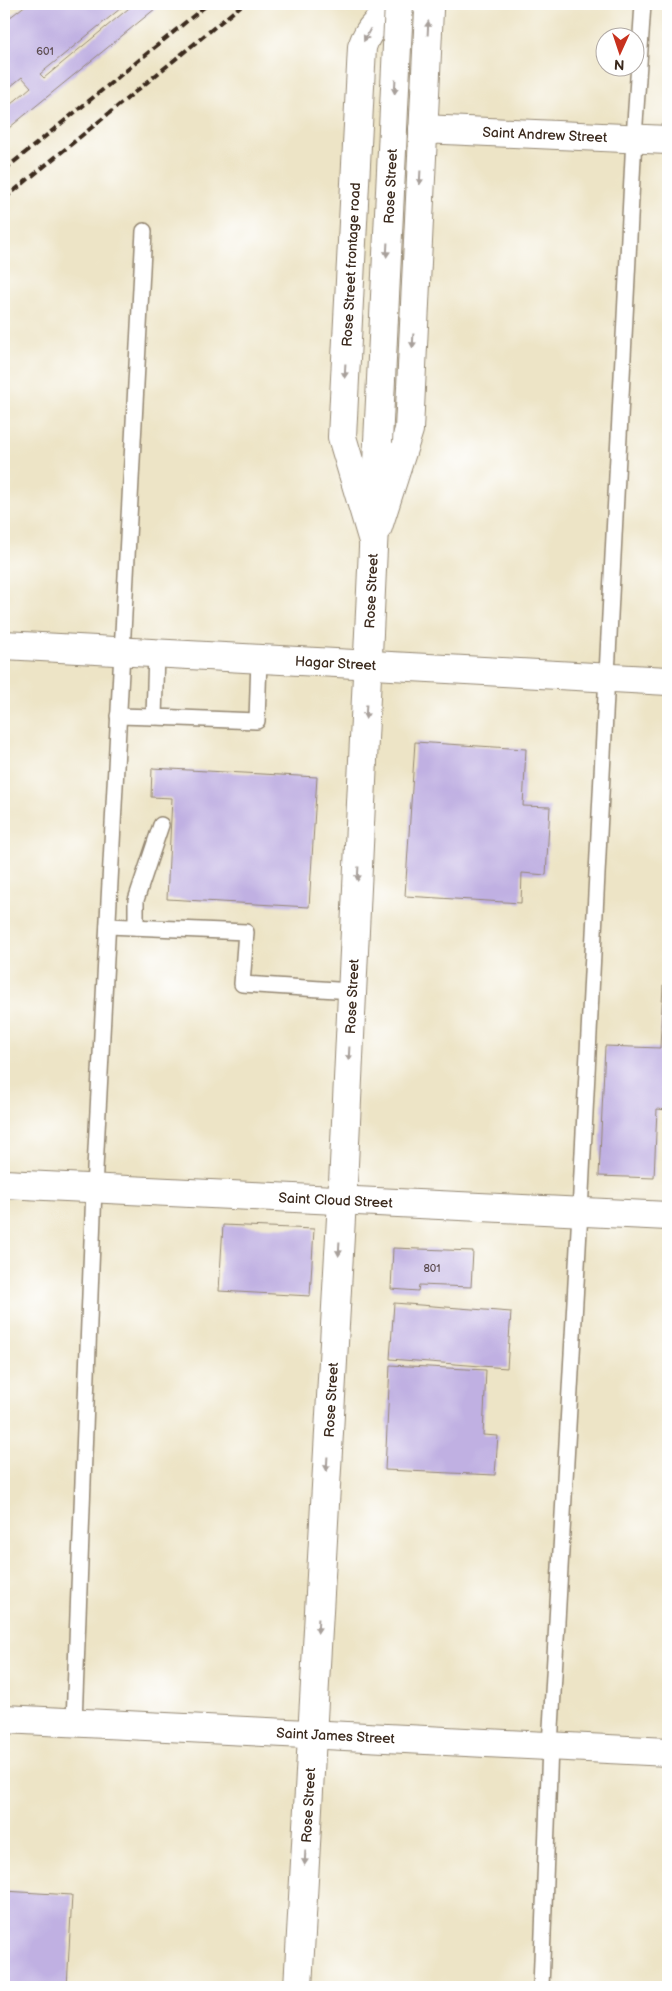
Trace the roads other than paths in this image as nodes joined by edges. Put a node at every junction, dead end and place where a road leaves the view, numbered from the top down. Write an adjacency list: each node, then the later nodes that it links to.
1 (398, 4): 9 (main road, Rose Street, one-way to 9, bridge)
2 (403, 4): 9 (main road, Rose Street frontage road, one-way to 9)
3 (428, 4): 5 (main road, one-way to 3)
4 (643, 4): 6 (lane)
5 (423, 130): 6 (main road, Saint Andrew Street); 9 (main road, one-way to 9)
6 (634, 138): 7 (main road, Saint Andrew Street); 15 (lane)
7 (668, 140)
8 (144, 231): 11 (lane)
9 (373, 540): 14 (main road, Rose Street)
10 (4, 645): 11 (main road, Hagar Street)
11 (121, 652): 12 (main road, Hagar Street); 17 (lane)
12 (156, 654): 13 (main road, Hagar Street); 18 (lane)
13 (259, 659): 14 (main road, Hagar Street); 18 (lane)
14 (368, 663): 15 (main road, Hagar Street); 22 (main road, Rose Street, one-way to 22)
15 (607, 677): 16 (main road, Hagar Street); 26 (lane)
16 (668, 681)
17 (118, 716): 18 (lane); 20 (lane)
18 (154, 717)
19 (161, 825): 21 (lane)
20 (108, 926): 21 (lane); 24 (lane)
21 (136, 928): 22 (lane)
22 (352, 991): 25 (main road, Rose Street, one-way to 25)
23 (4, 1184): 24 (main road, Saint Cloud Street)
24 (94, 1188): 25 (main road, Saint Cloud Street); 29 (lane)
25 (342, 1200): 26 (main road, Saint Cloud Street); 30 (main road, Rose Street, one-way to 30)
26 (580, 1212): 27 (main road, Saint Cloud Street); 31 (lane)
27 (668, 1216)
28 (4, 1719): 29 (main road, Saint James Street)
29 (74, 1722): 30 (main road, Saint James Street)
30 (312, 1734): 31 (main road, Saint James Street); 33 (main road, Rose Street, one-way to 33)
31 (550, 1746): 32 (main road, Saint James Street); 34 (lane)
32 (668, 1752)
33 (298, 1987)
34 (541, 1987)

